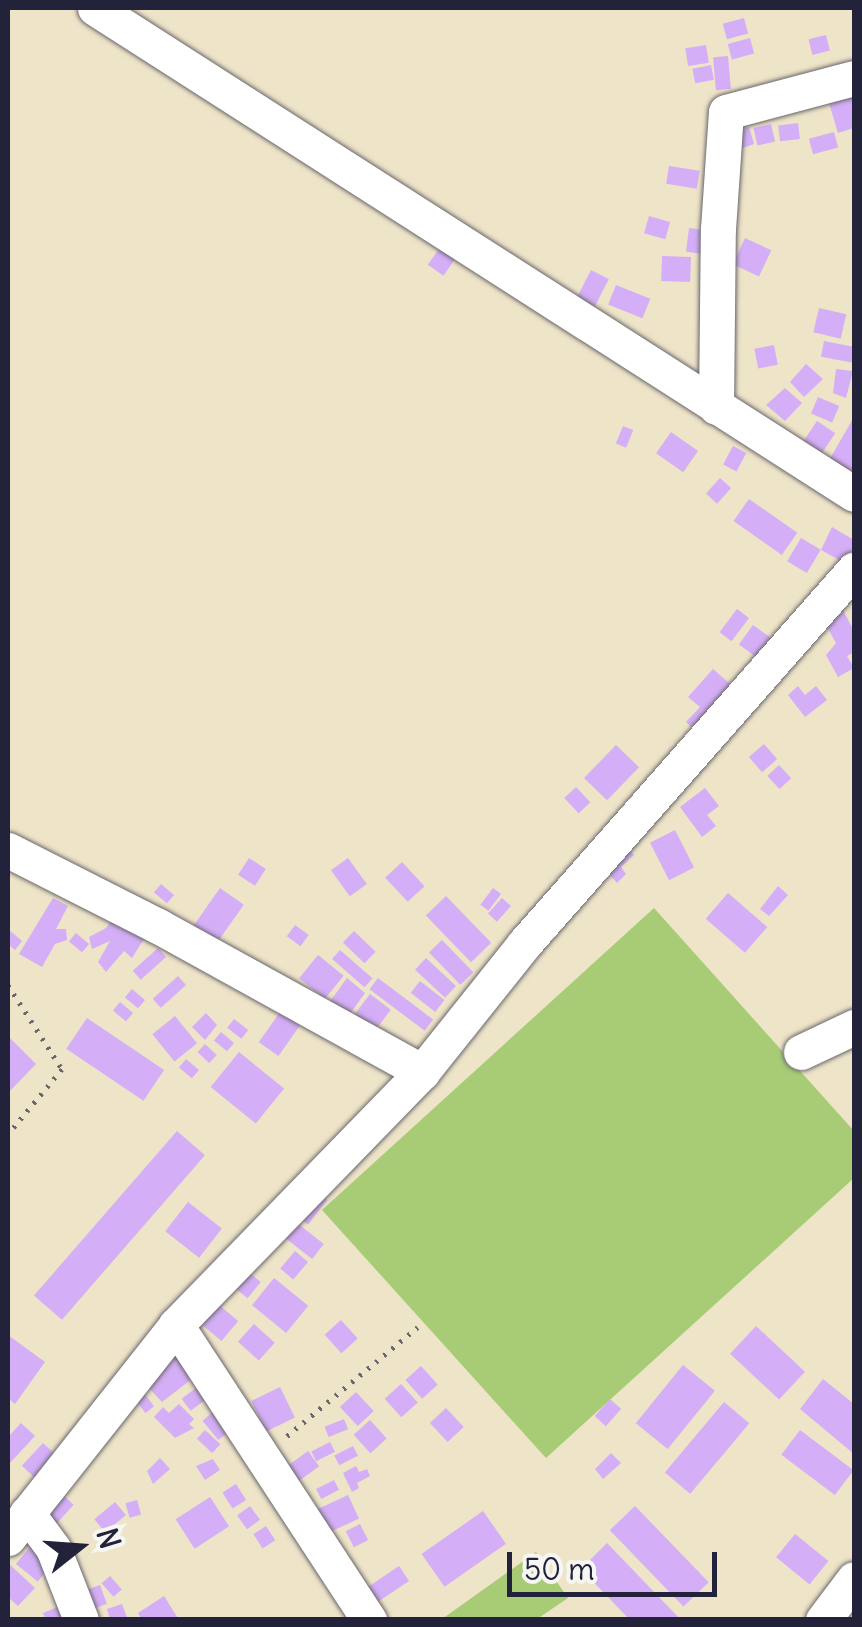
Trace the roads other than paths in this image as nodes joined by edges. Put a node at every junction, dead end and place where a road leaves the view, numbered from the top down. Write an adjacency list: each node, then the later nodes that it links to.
1 (95, 8): 3 (street)
2 (854, 78): 3 (street)
3 (716, 407): 4 (street)
4 (854, 494)
5 (854, 570): 9 (street)
6 (8, 850): 9 (street)
7 (854, 1027): 8 (street)
8 (800, 1052)
9 (422, 1072): 10 (street)
10 (176, 1325): 11 (street); 14 (street)
11 (17, 1526): 13 (street)
12 (854, 1579): 15 (street)
13 (81, 1620)
14 (369, 1620)
15 (823, 1620)

